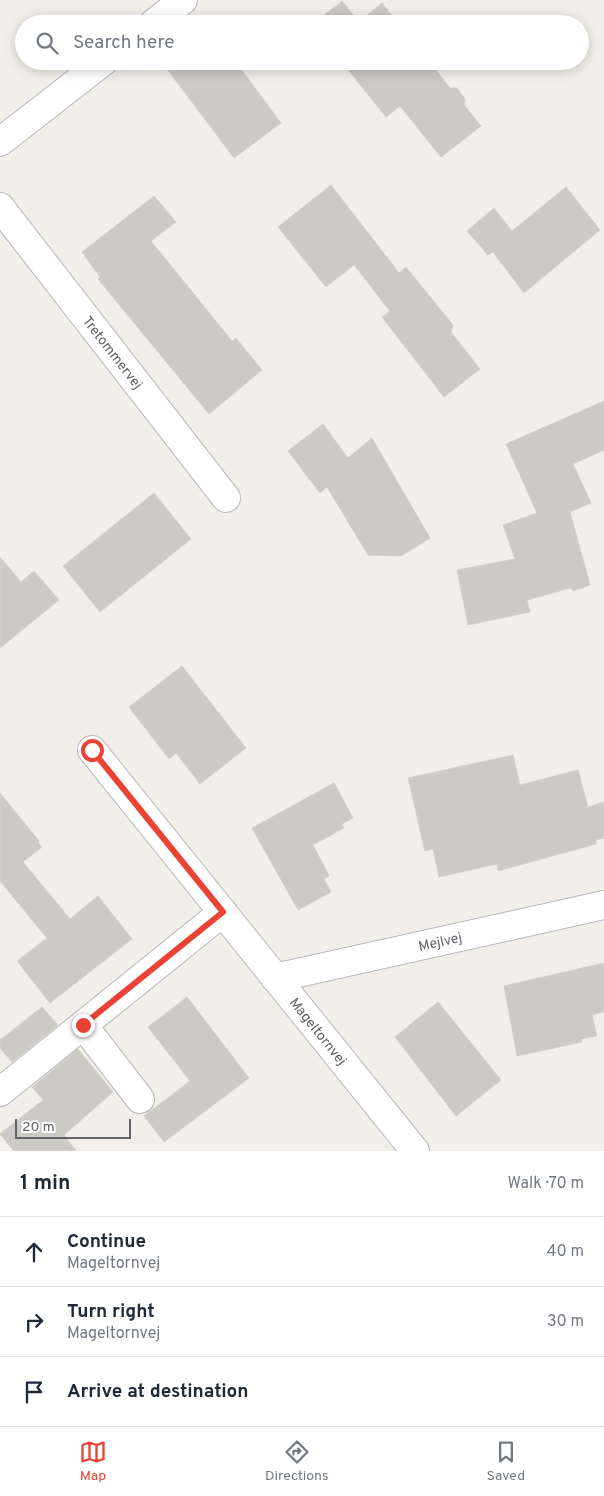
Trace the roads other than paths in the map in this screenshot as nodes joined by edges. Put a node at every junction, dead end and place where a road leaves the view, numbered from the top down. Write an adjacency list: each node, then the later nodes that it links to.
1 (184, 0): 2 (street)
2 (165, 15)
3 (92, 70): 4 (street)
4 (0, 142)
5 (0, 206): 6 (street, Tretommervej)
6 (226, 498)
7 (92, 750): 9 (street, Mageltornvej)
8 (604, 905): 10 (street, Mejlvej)
9 (223, 912): 10 (street, Mageltornvej); 11 (street)
10 (275, 978): 14 (street, Mageltornvej)
11 (83, 1025): 12 (street); 13 (street)
12 (0, 1092)
13 (140, 1099)
14 (415, 1151)

